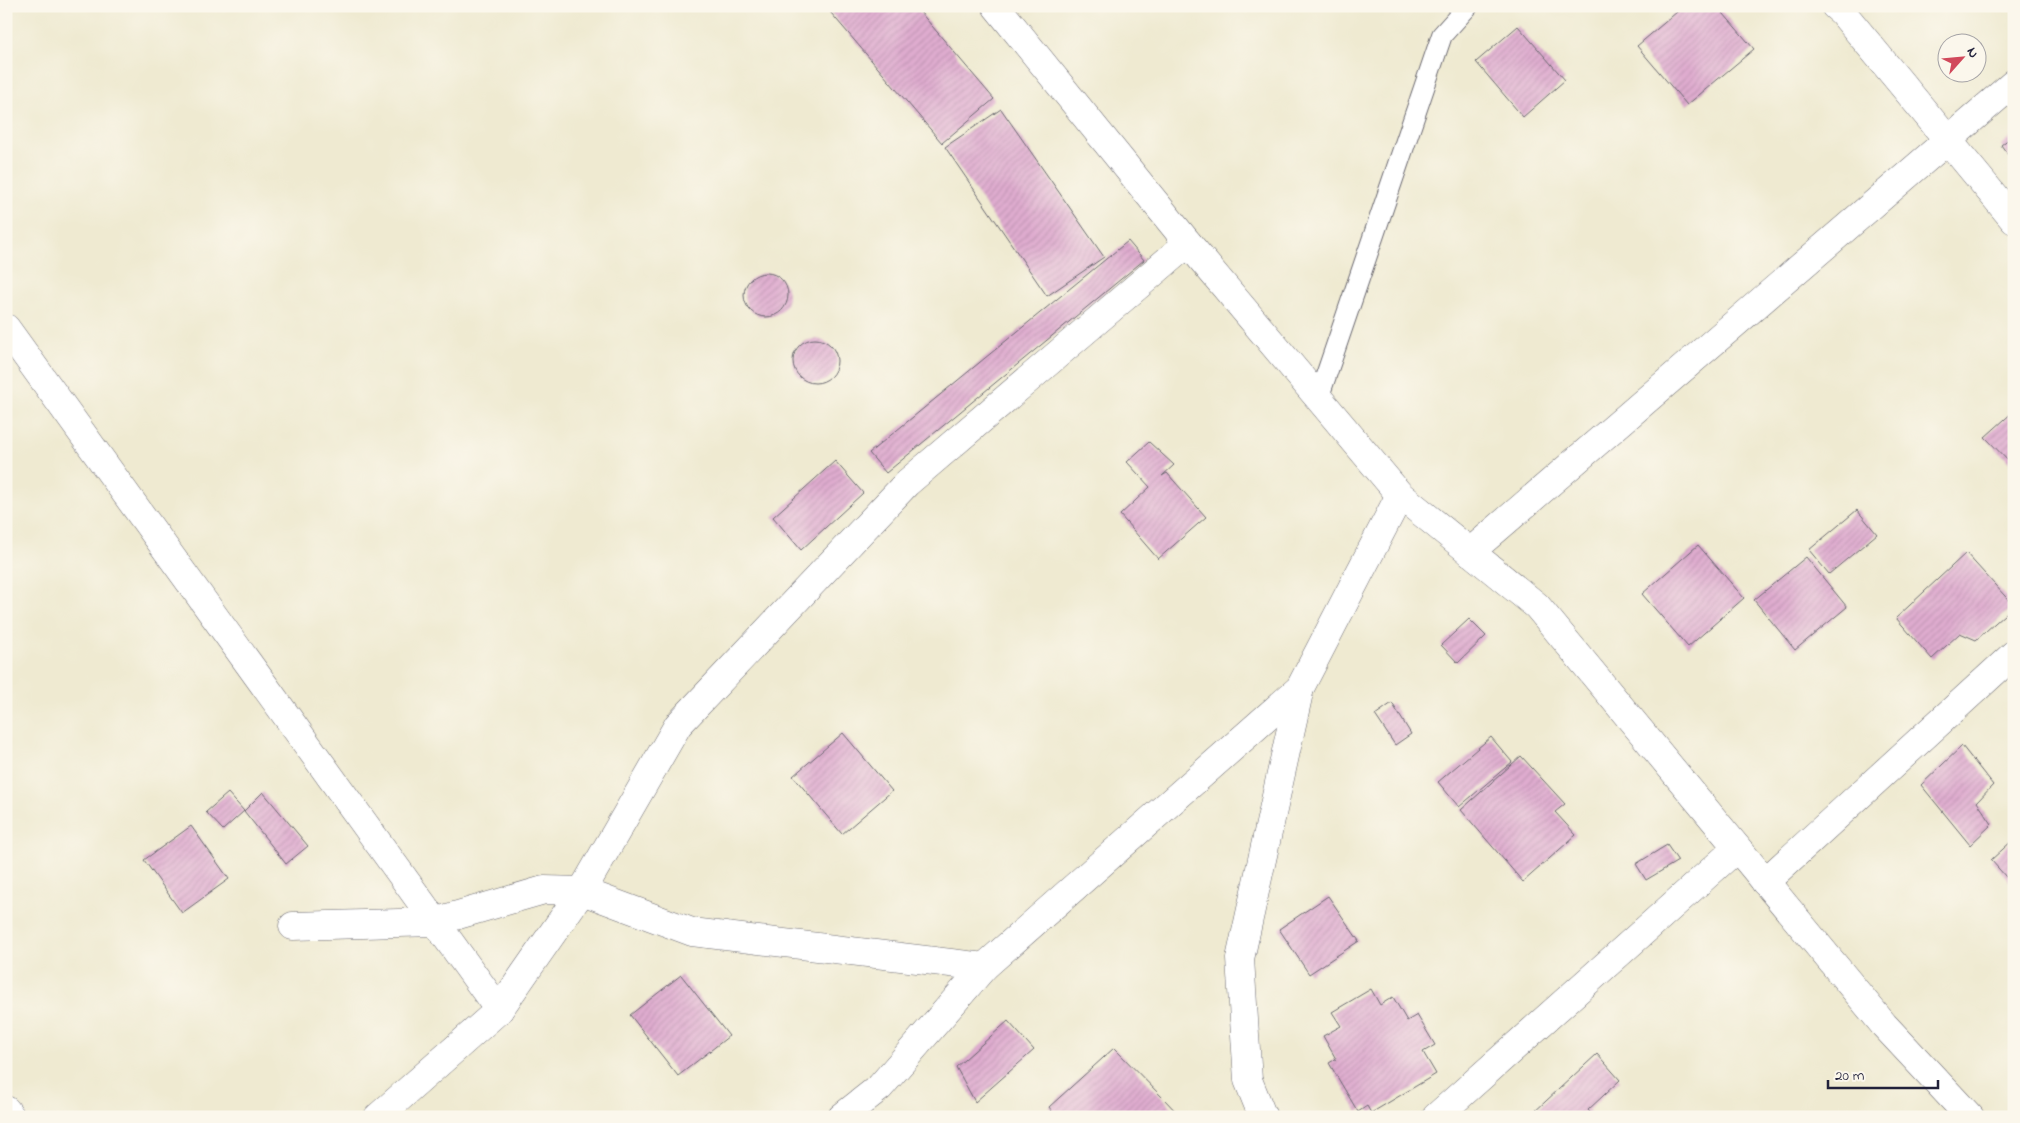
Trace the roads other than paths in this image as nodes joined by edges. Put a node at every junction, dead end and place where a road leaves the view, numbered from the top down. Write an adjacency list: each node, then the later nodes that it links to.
1 (996, 6): 7 (street)
2 (1468, 6): 9 (lane)
3 (1834, 6): 5 (street)
4 (2014, 82): 5 (street)
5 (1947, 139): 6 (street); 11 (street)
6 (2014, 220)
7 (1188, 243): 9 (street); 16 (street)
8 (6, 328): 17 (street)
9 (1318, 399): 10 (street)
10 (1400, 495): 11 (street); 13 (street)
11 (1470, 552): 14 (street)
12 (2014, 654): 15 (street)
13 (1300, 688): 19 (street); 25 (street)
14 (1737, 848): 15 (street); 26 (street)
15 (1765, 882): 27 (street)
16 (582, 891): 17 (street); 19 (street); 20 (street)
17 (434, 922): 18 (street); 20 (street)
18 (293, 926)
19 (984, 967): 24 (street)
20 (499, 1010): 23 (street)
21 (6, 1110): 22 (street)
22 (10, 1117)
23 (378, 1117)
24 (842, 1117)
25 (1263, 1117)
26 (1436, 1117)
27 (1970, 1117)

